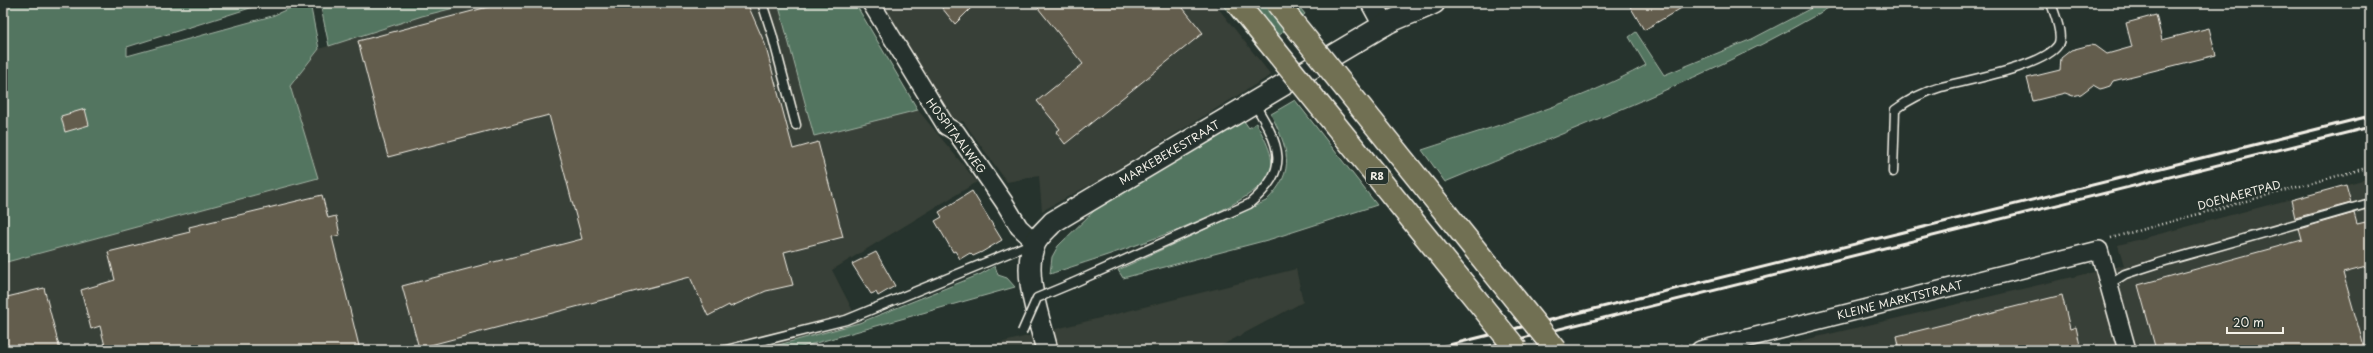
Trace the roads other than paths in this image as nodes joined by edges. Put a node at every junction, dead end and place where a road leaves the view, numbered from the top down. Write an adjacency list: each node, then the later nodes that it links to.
1 (762, 3): 11 (lane)
2 (871, 3): 14 (street, HOSPITAALWEG)
3 (1237, 3): 19 (highway, R8, bridge)
4 (1277, 3): 20 (highway, bridge)
5 (1372, 3): 9 (street)
6 (1434, 3): 8 (street, MARKEBEKESTRAAT)
7 (2051, 3): 12 (lane)
8 (1409, 8): 9 (street, MARKEBEKESTRAAT)
9 (1384, 25): 10 (street, MARKEBEKESTRAAT)
10 (1254, 102): 14 (street, MARKEBEKESTRAAT); 16 (lane, bridge)
11 (796, 125)
12 (1893, 172)
13 (2370, 203): 15 (lane)
14 (1035, 242): 17 (lane); 18 (street)
15 (2109, 284): 21 (street, KLEINE MARKTSTRAAT); 22 (street)
16 (1022, 332)
17 (726, 350)
18 (1047, 350)
19 (1517, 350)
20 (1556, 350)
21 (1700, 350)
22 (2127, 350)

